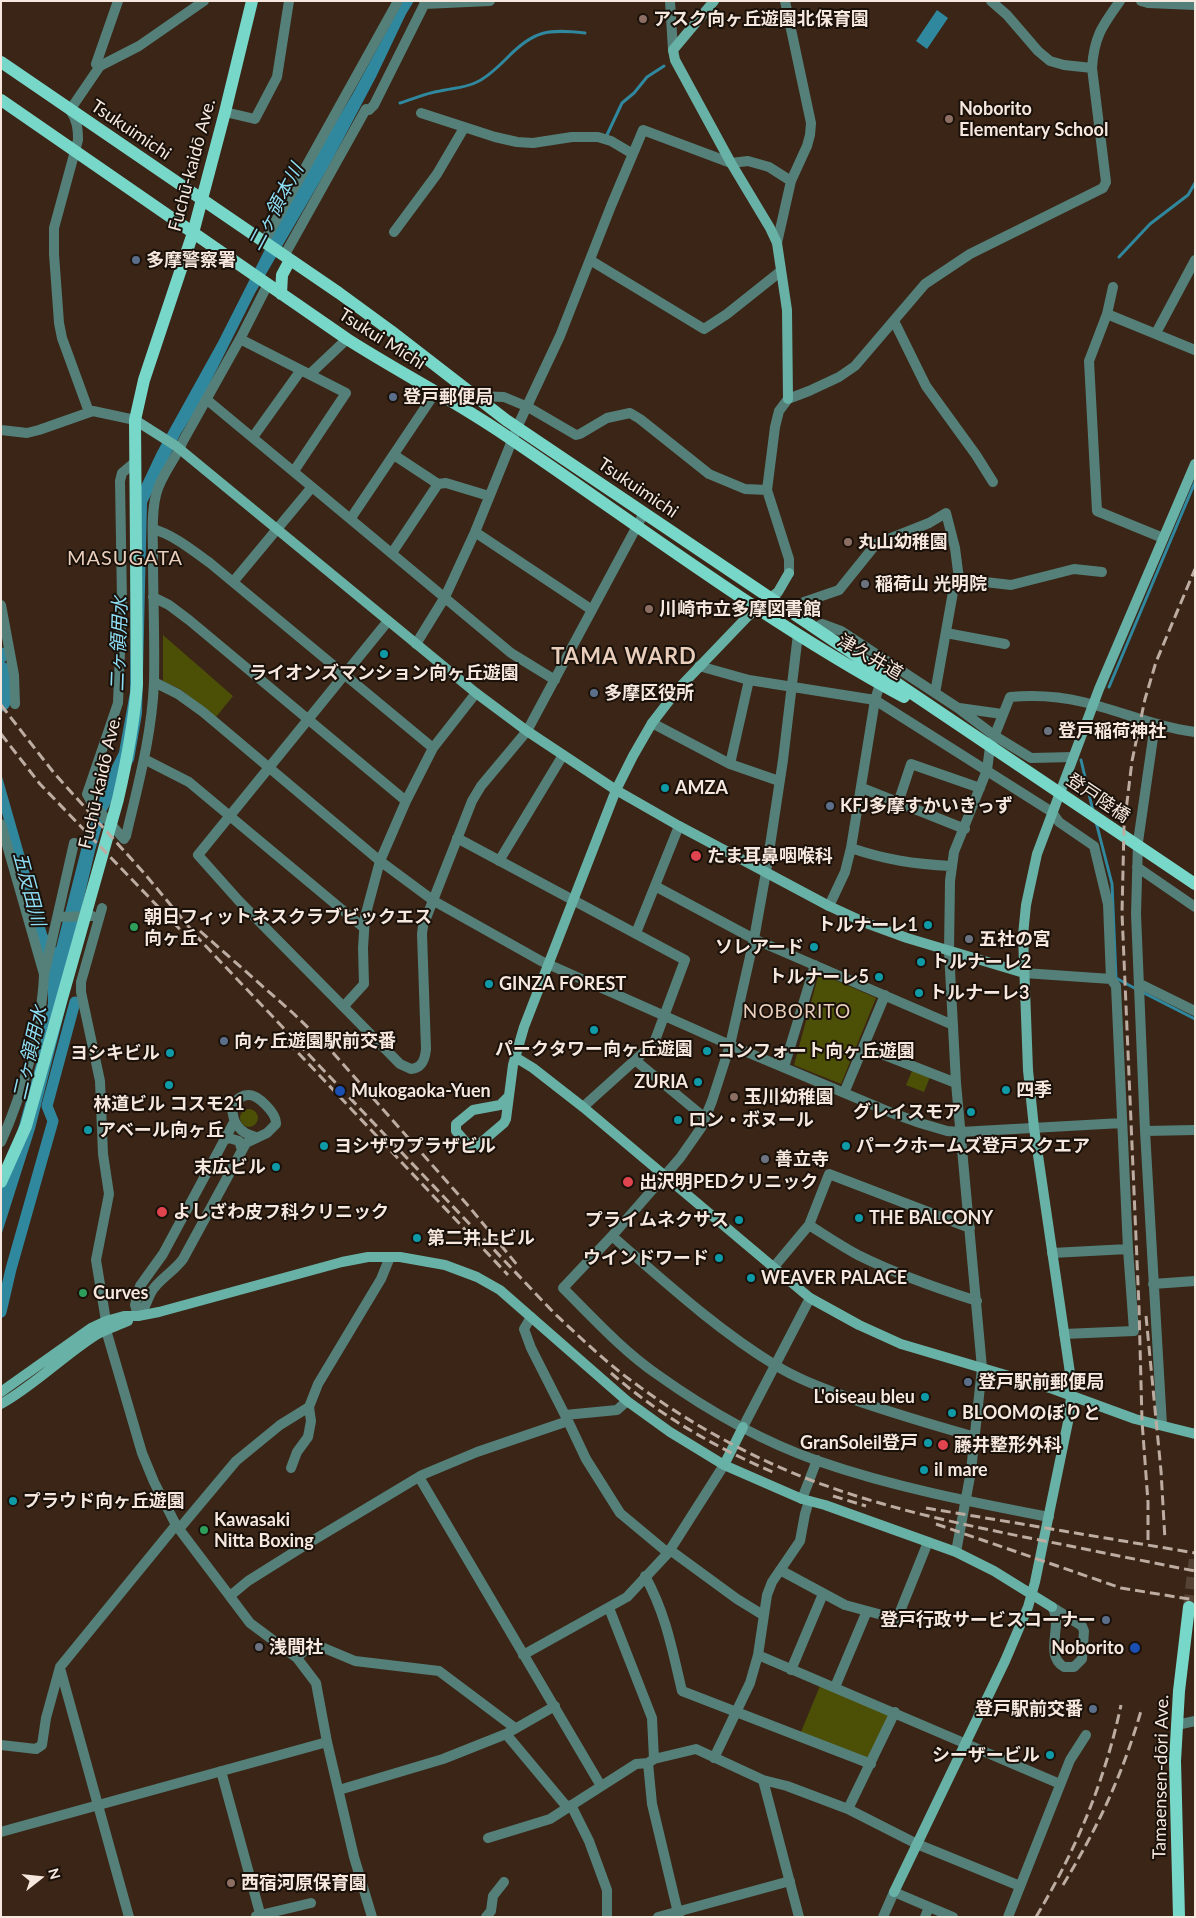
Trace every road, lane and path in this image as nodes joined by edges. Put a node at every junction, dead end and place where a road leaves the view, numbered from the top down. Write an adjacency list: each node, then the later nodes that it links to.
1 (118, 1): 17 (street)
2 (204, 1): 17 (street)
3 (252, 1): 21 (main road, Fuchū-kaidō Ave.)
4 (289, 1): 21 (street)
5 (398, 1): 31 (street)
6 (490, 1): 13 (street)
7 (670, 1): 15 (street)
8 (714, 1): 15 (street)
9 (785, 1): 27 (street)
10 (991, 1): 18 (street)
11 (1120, 1): 18 (street)
12 (1141, 1): 14 (street)
13 (425, 2): 33 (street)
14 (1195, 5)
15 (673, 50): 26 (street)
16 (1, 62): 20 (main road, Tsukuimichi)
17 (100, 66): 20 (street)
18 (1092, 68): 41 (street)
19 (1, 100): 24 (main road)
20 (70, 110): 24 (street); 28 (main road, Tsukuimichi)
21 (225, 112): 28 (main road, Fuchū-kaidō Ave.)
22 (420, 113): 23 (street)
23 (464, 128): 25 (street); 29 (street)
24 (76, 152): 30 (main road); 52 (street)
25 (633, 154): 26 (street); 34 (street)
26 (732, 163): 27 (street); 32 (street)
27 (791, 181): 32 (street)
28 (202, 200): 30 (main road, Fuchū-kaidō Ave.); 31 (main road, Tsukuimichi)
29 (394, 232)
30 (193, 233): 37 (main road, Tsukui Michi); 53 (main road, Fuchū-kaidō Ave.)
31 (265, 243): 33 (main road, Tsukuimichi)
32 (777, 244): 36 (street)
33 (285, 256): 39 (main road); 48 (main road, Tsukuimichi)
34 (590, 260): 36 (street); 51 (street)
35 (1195, 260): 42 (street)
36 (781, 271): 50 (street)
37 (266, 283): 39 (main road, Tsukui Michi); 43 (street)
38 (1113, 287): 40 (street)
39 (281, 294): 44 (main road, Tsukui Michi)
40 (1107, 314): 42 (street); 74 (street)
41 (894, 321): 50 (street); 63 (street)
42 (1156, 333): 45 (street)
43 (240, 339): 46 (street); 49 (street)
44 (347, 339): 46 (street); 47 (main road, Tsukui Michi)
45 (1195, 350)
46 (306, 372): 56 (street); 62 (street)
47 (435, 393): 57 (main road, Tsukui Michi); 59 (street)
48 (473, 396): 51 (street); 54 (main road, Tsukuimichi)
49 (206, 398): 56 (street); 58 (street)
50 (788, 399): 66 (street)
51 (528, 407): 54 (street); 66 (street)
52 (89, 412): 53 (street); 55 (street)
53 (135, 420): 58 (street); 60 (main road, Fuchū-kaidō Ave.)
54 (517, 428): 57 (street); 68 (main road, Tsukuimichi)
55 (1, 430)
56 (252, 437): 62 (street)
57 (512, 440): 67 (street); 70 (main road, Tsukui Michi)
58 (178, 448): 71 (street); 72 (street)
59 (394, 455): 64 (street); 69 (street)
60 (135, 462): 117 (street); 186 (main road, Fuchū-kaidō Ave.)
61 (1195, 464): 74 (street)
62 (294, 471): 65 (street)
63 (992, 482)
64 (438, 484): 67 (street); 75 (street)
65 (312, 487): 69 (street); 72 (street)
66 (767, 490): 81 (street)
67 (489, 496): 73 (street)
68 (644, 513): 70 (street); 81 (main road, Tsukuimichi)
69 (351, 518): 75 (street)
70 (637, 526): 83 (main road, Tsukui Michi); 84 (street)
71 (153, 529): 78 (street); 79 (street)
72 (278, 529): 78 (street); 86 (street)
73 (475, 532): 80 (street); 84 (street)
74 (1163, 538): 103 (street)
75 (392, 553): 80 (street)
76 (1102, 572): 77 (street)
77 (959, 579): 85 (street); 88 (street)
78 (233, 582): 93 (street)
79 (153, 597): 96 (street); 106 (street)
80 (445, 597): 90 (street); 94 (street)
81 (771, 599): 83 (street); 85 (main road, Tsukuimichi)
82 (1, 605): 102 (street)
83 (758, 608): 89 (main road, 津久井道); 92 (street)
84 (592, 610): 94 (street)
85 (798, 617): 87 (main road, Tsukuimichi)
86 (388, 621): 90 (street); 93 (street)
87 (815, 628): 100 (street); 110 (main road, Tsukuimichi)
88 (946, 633): 91 (street); 100 (street)
89 (798, 634): 97 (main road, 津久井道); 98 (street)
90 (416, 644): 99 (street)
91 (1005, 644)
92 (699, 666): 95 (street); 107 (street)
93 (344, 674): 106 (street); 114 (street)
94 (555, 680): 109 (street)
95 (749, 680): 98 (street); 118 (street)
96 (154, 682): 117 (street); 119 (street)
97 (880, 684): 101 (street); 110 (main road, 津久井道)
98 (791, 687): 101 (street); 121 (street)
99 (476, 693): 109 (street); 114 (street)
100 (935, 693): 104 (street)
101 (875, 700): 120 (street); 122 (street)
102 (15, 704)
103 (1093, 704): 105 (street); 108 (street); 116 (street)
104 (958, 708): 105 (street); 112 (street)
105 (1002, 714): 112 (street)
106 (308, 719): 119 (street); 126 (street)
107 (652, 724): 118 (street); 124 (street)
108 (1155, 724): 111 (street); 135 (street)
109 (527, 731): 115 (street); 134 (street)
110 (968, 731): 113 (main road, Tsukuimichi)
111 (1195, 732)
112 (995, 736): 116 (street); 120 (street)
113 (982, 741): 143 (main road, 登戸陸橋)
114 (433, 748): 126 (street)
115 (564, 755): 124 (street); 139 (street)
116 (1073, 757): 125 (street)
117 (144, 759): 130 (street)
118 (730, 764): 121 (street)
119 (268, 767): 130 (street); 138 (street)
120 (987, 770): 123 (street); 128 (street)
121 (779, 781): 142 (street)
122 (862, 788): 127 (street); 137 (street)
123 (980, 788): 127 (street); 133 (street)
124 (616, 790): 132 (street); 145 (street)
125 (1059, 795): 128 (street); 129 (street)
126 (406, 801): 138 (street)
127 (898, 803): 133 (street)
128 (1052, 812): 157 (street); 158 (street)
129 (1093, 813)
130 (229, 816): 150 (street); 161 (street)
131 (1, 824): 156 (street)
132 (679, 826): 142 (street); 144 (street)
133 (965, 829): 140 (street)
134 (457, 838): 139 (street); 146 (street)
135 (1138, 842): 141 (street); 143 (street)
136 (74, 843): 149 (street)
137 (851, 848): 140 (street); 147 (street)
138 (380, 861): 146 (street); 150 (street)
139 (499, 861): 145 (street)
140 (951, 866): 153 (street)
141 (1137, 867): 148 (street); 159 (street)
142 (766, 872): 147 (street); 152 (street)
143 (1195, 883)
144 (655, 886): 151 (street); 152 (street)
145 (573, 900): 151 (street); 154 (street)
146 (434, 901): 154 (street); 161 (street)
147 (829, 906): 153 (street)
148 (1195, 907)
149 (61, 917): 156 (street); 200 (street)
150 (364, 928): 161 (street)
151 (636, 933): 163 (street)
152 (754, 939): 155 (street); 165 (street)
153 (949, 951): 157 (street); 164 (street)
154 (548, 965): 163 (street); 167 (street)
155 (815, 965): 160 (street); 169 (street)
156 (45, 971): 183 (street)
157 (1024, 973): 158 (street); 177 (street)
158 (1111, 979): 176 (street)
159 (1140, 989): 162 (street); 179 (street)
160 (884, 995): 164 (street); 166 (street)
161 (344, 1006)
162 (1195, 1011)
163 (663, 1016): 165 (street); 168 (street)
164 (953, 1025): 170 (street)
165 (730, 1045): 169 (street); 174 (street)
166 (864, 1048): 170 (street); 171 (street)
167 (515, 1057): 172 (street); 173 (street)
168 (635, 1060): 173 (street); 174 (street)
169 (784, 1067): 171 (street)
170 (956, 1082): 180 (street)
171 (844, 1093): 180 (street)
172 (509, 1096): 172 (street)
173 (583, 1107): 185 (street)
174 (705, 1118): 185 (street)
175 (234, 1122): 181 (street); 181 (street); 182 (street)
176 (1122, 1123): 177 (street); 190 (street)
177 (1034, 1128): 180 (street); 191 (street)
178 (1195, 1130): 179 (street)
179 (1145, 1131): 195 (street)
180 (960, 1132): 188 (street)
181 (256, 1137): 184 (street)
182 (224, 1140): 184 (street); 198 (street)
183 (1, 1142)
184 (242, 1150): 198 (street)
185 (664, 1175): 189 (street); 193 (street)
186 (1, 1182)
187 (809, 1225): 188 (street); 193 (street); 197 (street)
188 (970, 1228): 197 (street)
189 (612, 1236): 202 (street); 211 (street)
190 (1128, 1249): 191 (street); 201 (street)
191 (1052, 1254): 201 (street)
192 (390, 1257): 198 (street); 199 (street); 208 (street)
193 (773, 1268): 196 (street)
194 (1195, 1281): 195 (street)
195 (1153, 1284): 210 (street)
196 (810, 1298): 202 (street); 203 (street)
197 (977, 1301): 203 (street)
198 (138, 1316): 200 (street)
199 (531, 1317): 206 (street); 209 (street)
200 (106, 1325): 204 (street); 207 (street); 221 (street)
201 (1064, 1334): 205 (street)
202 (775, 1365): 211 (street); 213 (street)
203 (982, 1368): 205 (street); 213 (street)
204 (1, 1392)
205 (1071, 1396): 210 (street); 220 (street)
206 (627, 1402): 209 (street); 215 (street)
207 (1, 1404)
208 (309, 1407): 216 (street); 221 (street)
209 (567, 1418): 217 (street); 223 (street)
210 (1162, 1425): 212 (street)
211 (743, 1427): 214 (street); 215 (street)
212 (1195, 1434)
213 (975, 1437): 219 (street)
214 (817, 1460): 218 (street); 219 (street)
215 (724, 1464): 218 (street); 223 (street)
216 (291, 1468)
217 (419, 1477): 229 (street); 235 (street)
218 (806, 1500): 222 (street); 225 (street)
219 (966, 1501): 220 (street); 224 (street)
220 (1049, 1517): 228 (street)
221 (178, 1527): 229 (street); 238 (street)
222 (928, 1542): 224 (street); 233 (street)
223 (669, 1551): 226 (street); 234 (street)
224 (956, 1552): 228 (street)
225 (780, 1570): 227 (street); 234 (street)
226 (645, 1576): 232 (street); 243 (street)
227 (824, 1594): 233 (street); 239 (street)
228 (1032, 1594): 230 (street); 249 (street)
229 (230, 1596): 237 (street)
230 (1052, 1607): 230 (street)
231 (1189, 1607): 245 (main road, Tamaensen-dōri Ave.)
232 (609, 1608): 235 (street); 252 (street)
233 (867, 1611): 240 (street)
234 (763, 1615): 236 (street)
235 (524, 1655): 241 (street)
236 (758, 1655): 239 (street); 243 (street)
237 (297, 1658): 246 (street); 248 (street)
238 (60, 1667): 250 (street); 259 (street)
239 (791, 1670): 240 (street)
240 (835, 1687): 242 (street)
241 (555, 1706): 246 (street); 257 (street)
242 (895, 1712): 249 (street); 253 (street)
243 (736, 1713): 251 (street); 253 (street)
244 (1195, 1721): 245 (street)
245 (1177, 1725): 283 (main road, Tamaensen-dōri Ave.)
246 (510, 1731): 258 (street); 260 (street)
247 (1086, 1735): 256 (street)
248 (327, 1742): 254 (street); 258 (street)
249 (965, 1743): 256 (street); 264 (street)
250 (1, 1745)
251 (714, 1758): 252 (street); 255 (street)
252 (651, 1761): 257 (street); 271 (street)
253 (871, 1764): 261 (street)
254 (221, 1771): 259 (street); 272 (street)
255 (763, 1780): 261 (street); 265 (street)
256 (1060, 1784): 267 (street)
257 (601, 1786): 260 (street)
258 (339, 1790): 275 (street)
259 (98, 1806): 262 (street); 274 (street)
260 (569, 1806): 263 (street); 277 (street)
261 (848, 1810): 264 (street)
262 (1, 1832)
263 (488, 1838)
264 (917, 1844): 267 (street); 268 (street)
265 (790, 1881): 271 (street); 279 (street)
266 (504, 1882): 276 (street)
267 (1020, 1886): 282 (street)
268 (894, 1892): 270 (street); 280 (street)
269 (311, 1902): 272 (street)
270 (929, 1907): 273 (street); 281 (street)
271 (678, 1914): 278 (street)
272 (259, 1916)
273 (953, 1916)
274 (129, 1917)
275 (372, 1917)
276 (486, 1917)
277 (608, 1917)
278 (658, 1917)
279 (799, 1917)
280 (883, 1917)
281 (925, 1917)
282 (1008, 1917)
283 (1178, 1917)

